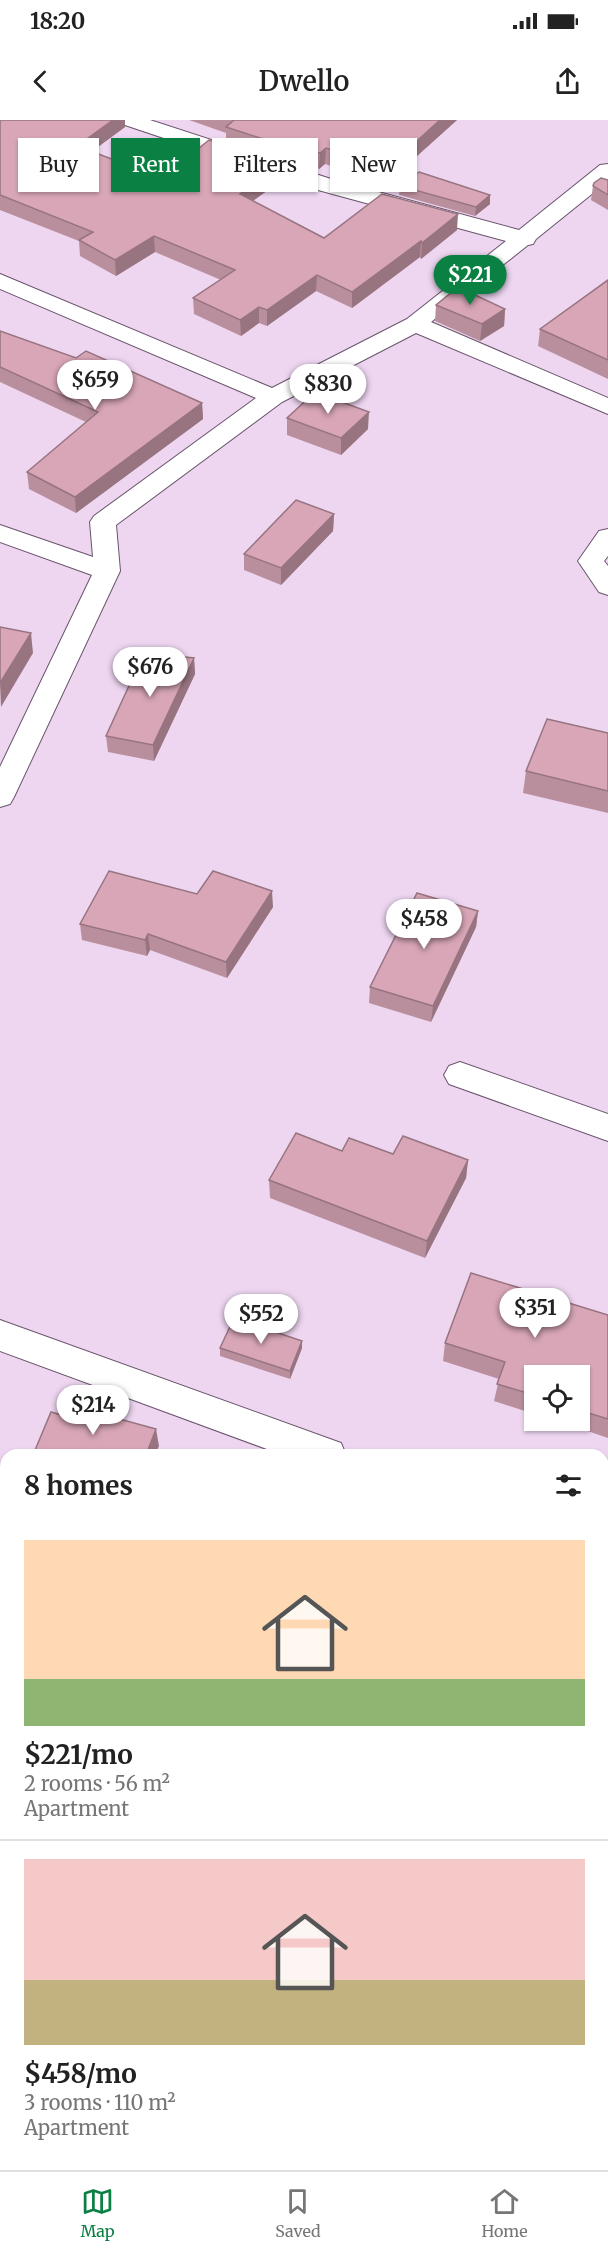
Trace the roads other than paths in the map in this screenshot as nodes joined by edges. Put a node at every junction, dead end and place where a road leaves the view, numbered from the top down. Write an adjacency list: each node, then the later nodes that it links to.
1 (129, 120): 3 (street)
2 (608, 171): 3 (street)
3 (525, 238): 5 (street)
4 (0, 281): 6 (street)
5 (415, 324): 6 (street); 7 (street)
6 (273, 398): 10 (street)
7 (608, 407)
8 (0, 533): 10 (street)
9 (608, 537): 11 (street)
10 (107, 571): 12 (street)
11 (608, 586)
12 (0, 797)
13 (460, 1076): 14 (street)
14 (608, 1128)
15 (0, 1335): 16 (street)
16 (312, 1449)

